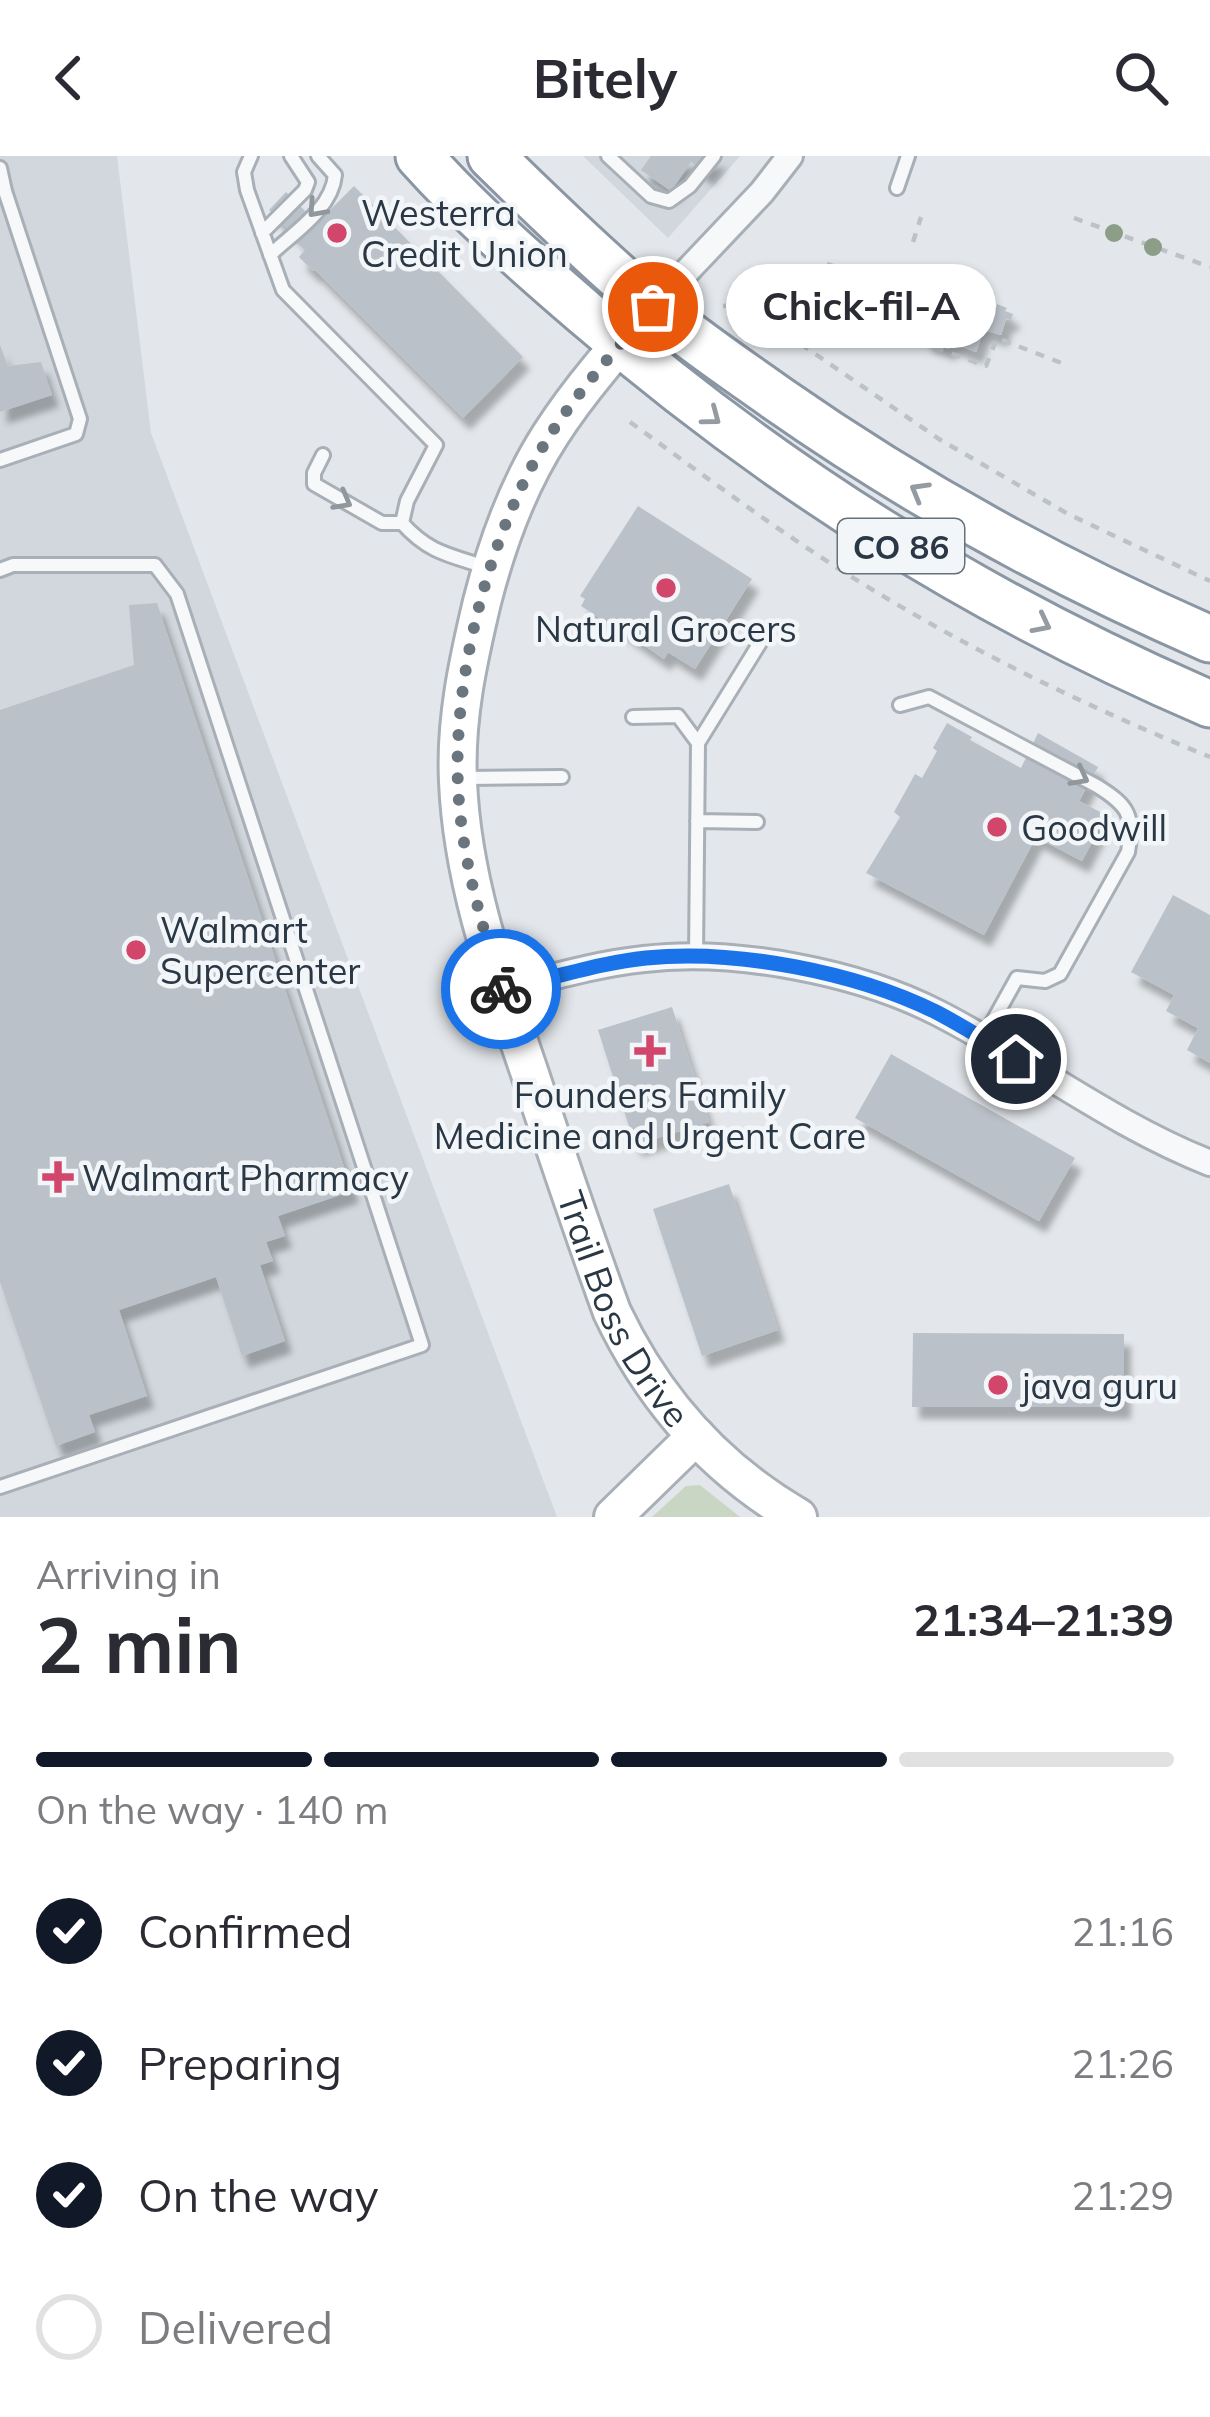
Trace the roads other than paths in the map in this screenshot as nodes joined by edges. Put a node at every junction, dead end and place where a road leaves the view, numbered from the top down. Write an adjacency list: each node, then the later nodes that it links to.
1 (251, 156): 12 (lane)
2 (291, 156): 12 (lane)
3 (318, 156): 13 (lane, one-way to 13)
4 (419, 156): 15 (highway, CO 86)
5 (491, 156): 14 (highway, CO 86)
6 (608, 156): 7 (lane)
7 (714, 156)
8 (790, 156): 14 (street, Trail Boss Drive)
9 (908, 156): 11 (lane)
10 (0, 168): 17 (lane)
11 (897, 188)
12 (260, 227): 13 (lane)
13 (270, 255): 18 (lane)
14 (653, 307): 15 (street, Trail Boss Drive); 22 (highway, CO 86, one-way to 14)
15 (620, 344): 19 (street, Trail Boss Drive); 23 (highway, CO 86, one-way to 23)
16 (323, 455): 18 (lane, one-way to 18)
17 (0, 460)
18 (402, 523): 19 (lane)
19 (490, 568): 28 (street, Trail Boss Drive)
20 (0, 570): 36 (lane)
21 (766, 633): 26 (lane)
22 (1210, 640)
23 (1210, 704)
24 (900, 705): 33 (lane, one-way to 33)
25 (633, 717): 26 (lane)
26 (698, 743): 29 (lane)
27 (562, 777): 28 (lane)
28 (458, 778): 32 (street, Trail Boss Drive)
29 (697, 821): 30 (lane); 31 (lane)
30 (758, 822)
31 (696, 957): 32 (street); 33 (street)
32 (501, 990): 35 (street, Trail Boss Drive)
33 (982, 1039): 34 (street)
34 (1210, 1163)
35 (696, 1436): 37 (street); 38 (street, Trail Boss Drive)
36 (0, 1487)
37 (613, 1517)
38 (798, 1517)

